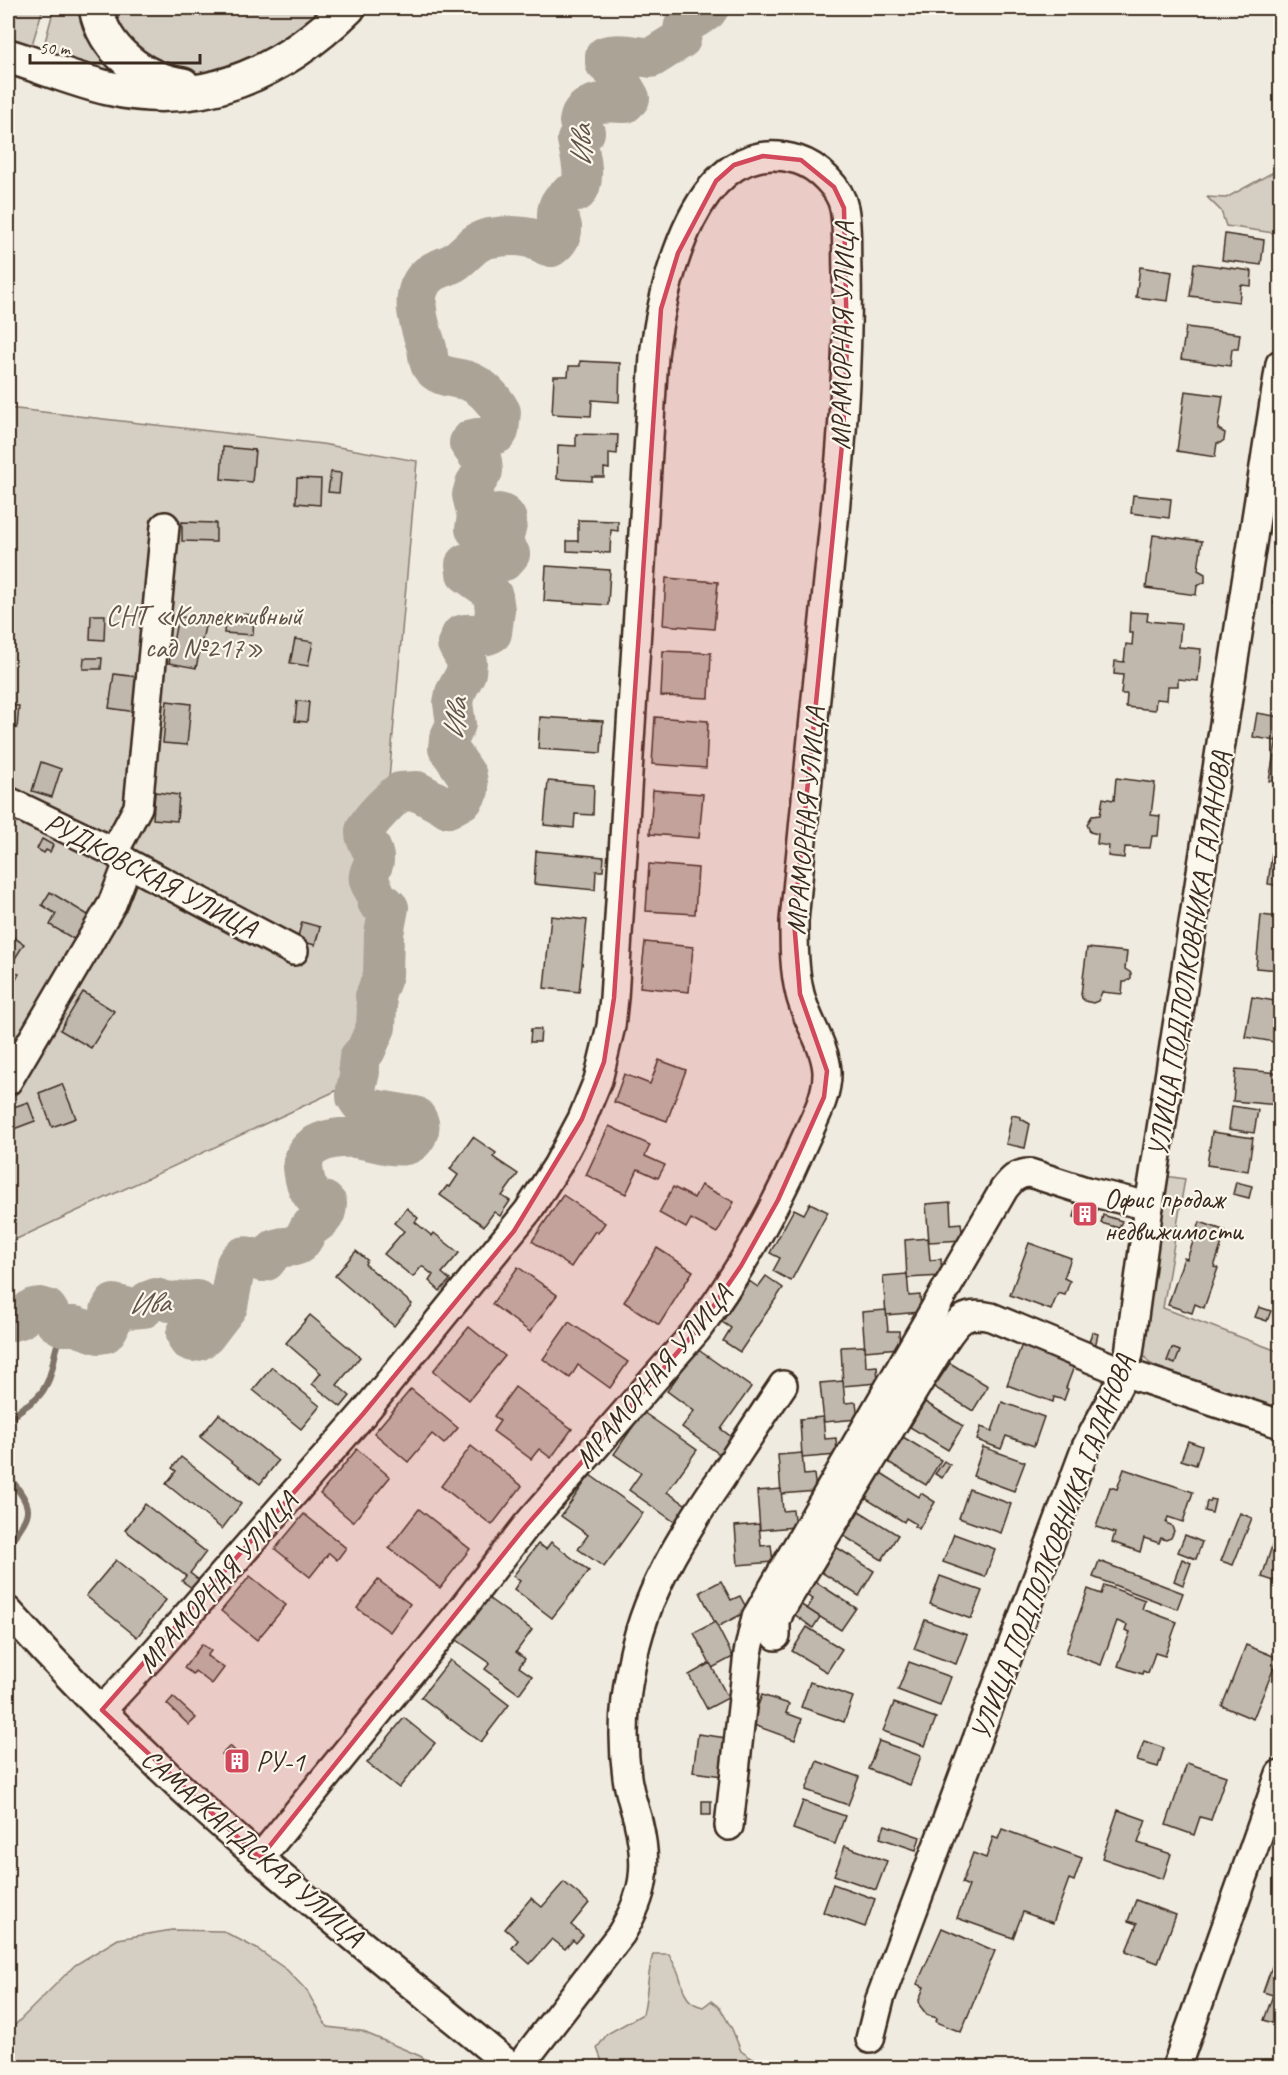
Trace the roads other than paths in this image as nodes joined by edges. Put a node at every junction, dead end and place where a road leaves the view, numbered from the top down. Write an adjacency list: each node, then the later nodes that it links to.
1 (96, 8): 4 (main road)
2 (348, 8): 4 (main road)
3 (8, 56): 4 (main road)
4 (224, 86)
5 (1281, 364): 6 (street, УЛИЦА ПОДПОЛКОВНИКА ГАЛАНОВА)
6 (1276, 414): 12 (street, УЛИЦА ПОДПОЛКОВНИКА ГАЛАНОВА)
7 (165, 526): 9 (street)
8 (8, 801): 9 (street, РУДКОВСКАЯ УЛИЦА)
9 (121, 858): 10 (street, РУДКОВСКАЯ УЛИЦА); 11 (street)
10 (294, 951)
11 (8, 1081)
12 (1149, 1206): 13 (street, УЛИЦА ПОДПОЛКОВНИКА ГАЛАНОВА); 20 (street)
13 (1123, 1372): 15 (street); 17 (street); 22 (street, УЛИЦА ПОДПОЛКОВНИКА ГАЛАНОВА)
14 (783, 1385): 24 (street)
15 (1281, 1424)
16 (8, 1611): 18 (street, САМАРКАНДСКАЯ УЛИЦА)
17 (776, 1636)
18 (102, 1710): 21 (street, САМАРКАНДСКАЯ УЛИЦА); 21 (street, МРАМОРНАЯ УЛИЦА)
19 (1281, 1774): 25 (street)
20 (729, 1826)
21 (260, 1858): 23 (street, САМАРКАНДСКАЯ УЛИЦА)
22 (870, 2039)
23 (513, 2067)
24 (518, 2067)
25 (1176, 2067)

